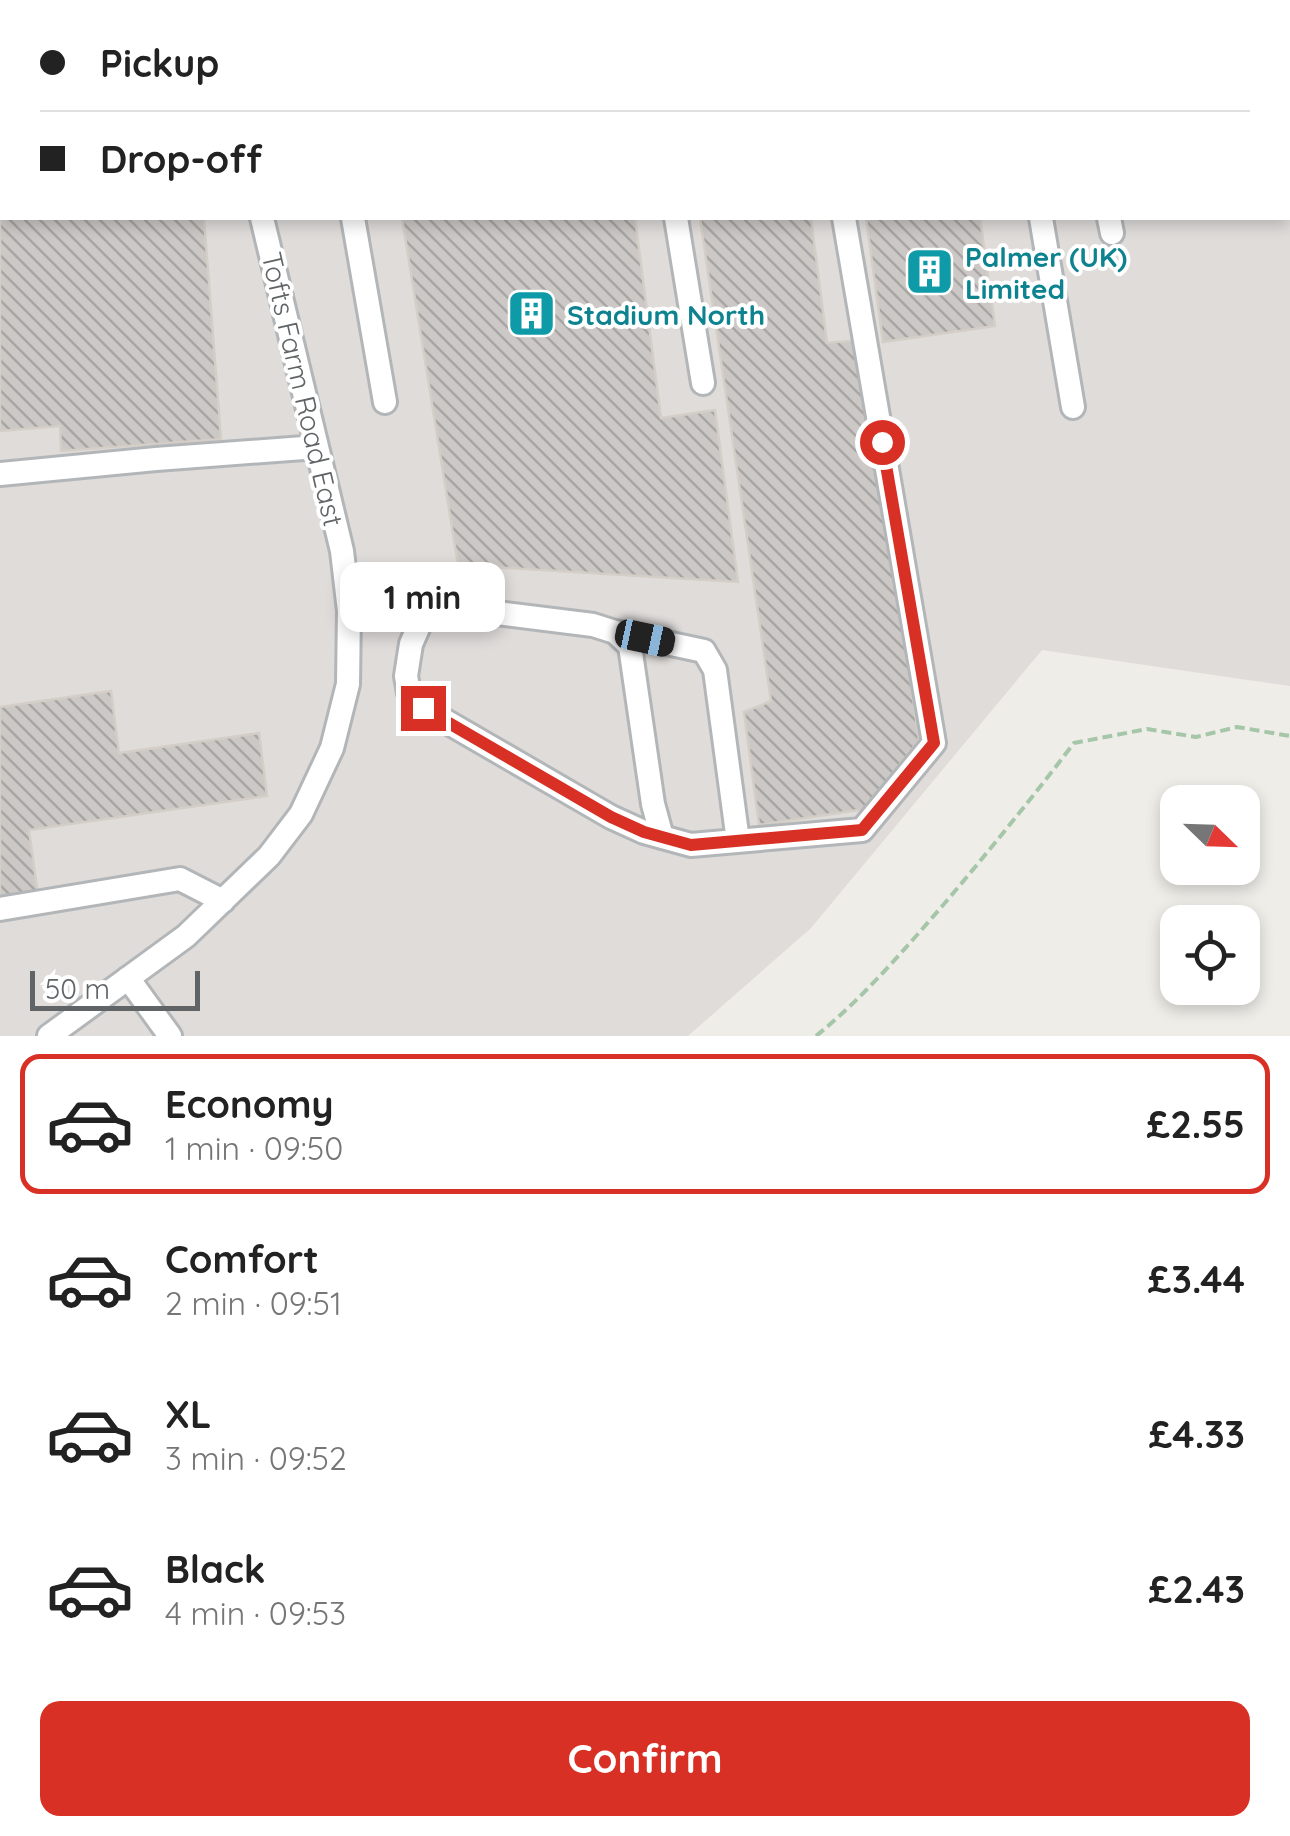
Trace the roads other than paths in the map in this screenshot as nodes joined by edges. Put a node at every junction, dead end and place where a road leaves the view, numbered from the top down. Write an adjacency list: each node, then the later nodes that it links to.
1 (262, 220): 9 (street, Tofts Farm Road East)
2 (353, 220): 7 (street)
3 (676, 220): 6 (street)
4 (844, 220): 13 (street)
5 (1040, 220): 8 (street)
6 (703, 382)
7 (385, 402)
8 (1074, 407)
9 (317, 447): 10 (street); 14 (street, Tofts Farm Road East)
10 (0, 474)
11 (615, 632): 12 (street); 12 (street); 13 (street)
12 (662, 837): 13 (street)
13 (738, 841)
14 (224, 901): 15 (street); 16 (street, Tofts Farm Road East)
15 (0, 908)
16 (128, 978): 17 (street, Tofts Farm Road East); 18 (street)
17 (58, 1033)
18 (170, 1036)

